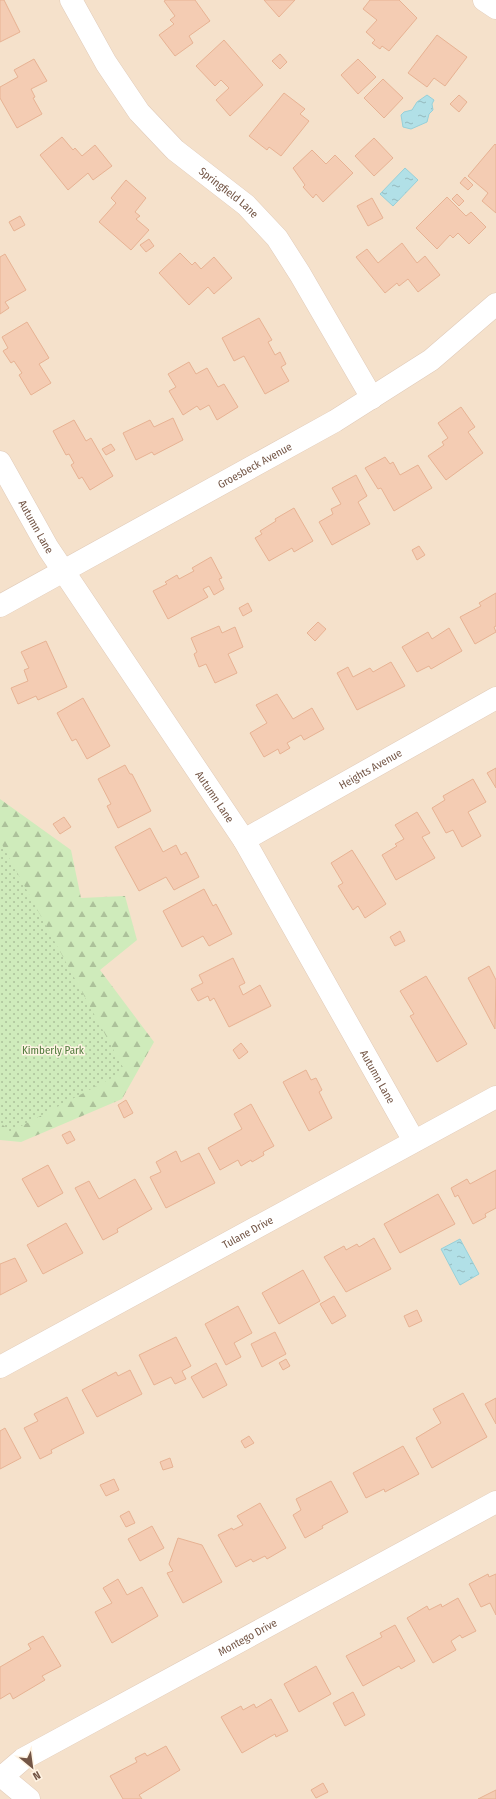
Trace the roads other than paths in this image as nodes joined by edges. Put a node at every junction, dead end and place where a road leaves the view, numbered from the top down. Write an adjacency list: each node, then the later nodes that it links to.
1 (71, 0): 5 (street, Springfield Lane)
2 (484, 0): 3 (street)
3 (496, 8)
4 (496, 304): 5 (street, Groesbeck Avenue)
5 (372, 398): 7 (street, Groesbeck Avenue)
6 (0, 462): 7 (street, Autumn Lane)
7 (64, 571): 8 (street, Groesbeck Avenue); 10 (street, Autumn Lane)
8 (0, 606)
9 (496, 698): 10 (street, Heights Avenue)
10 (244, 840): 12 (street, Autumn Lane)
11 (496, 1097): 12 (street, Tulane Drive)
12 (414, 1141): 13 (street, Tulane Drive)
13 (0, 1367)
14 (496, 1502): 15 (street, Montego Drive)
15 (1, 1776): 16 (street)
16 (29, 1799)

